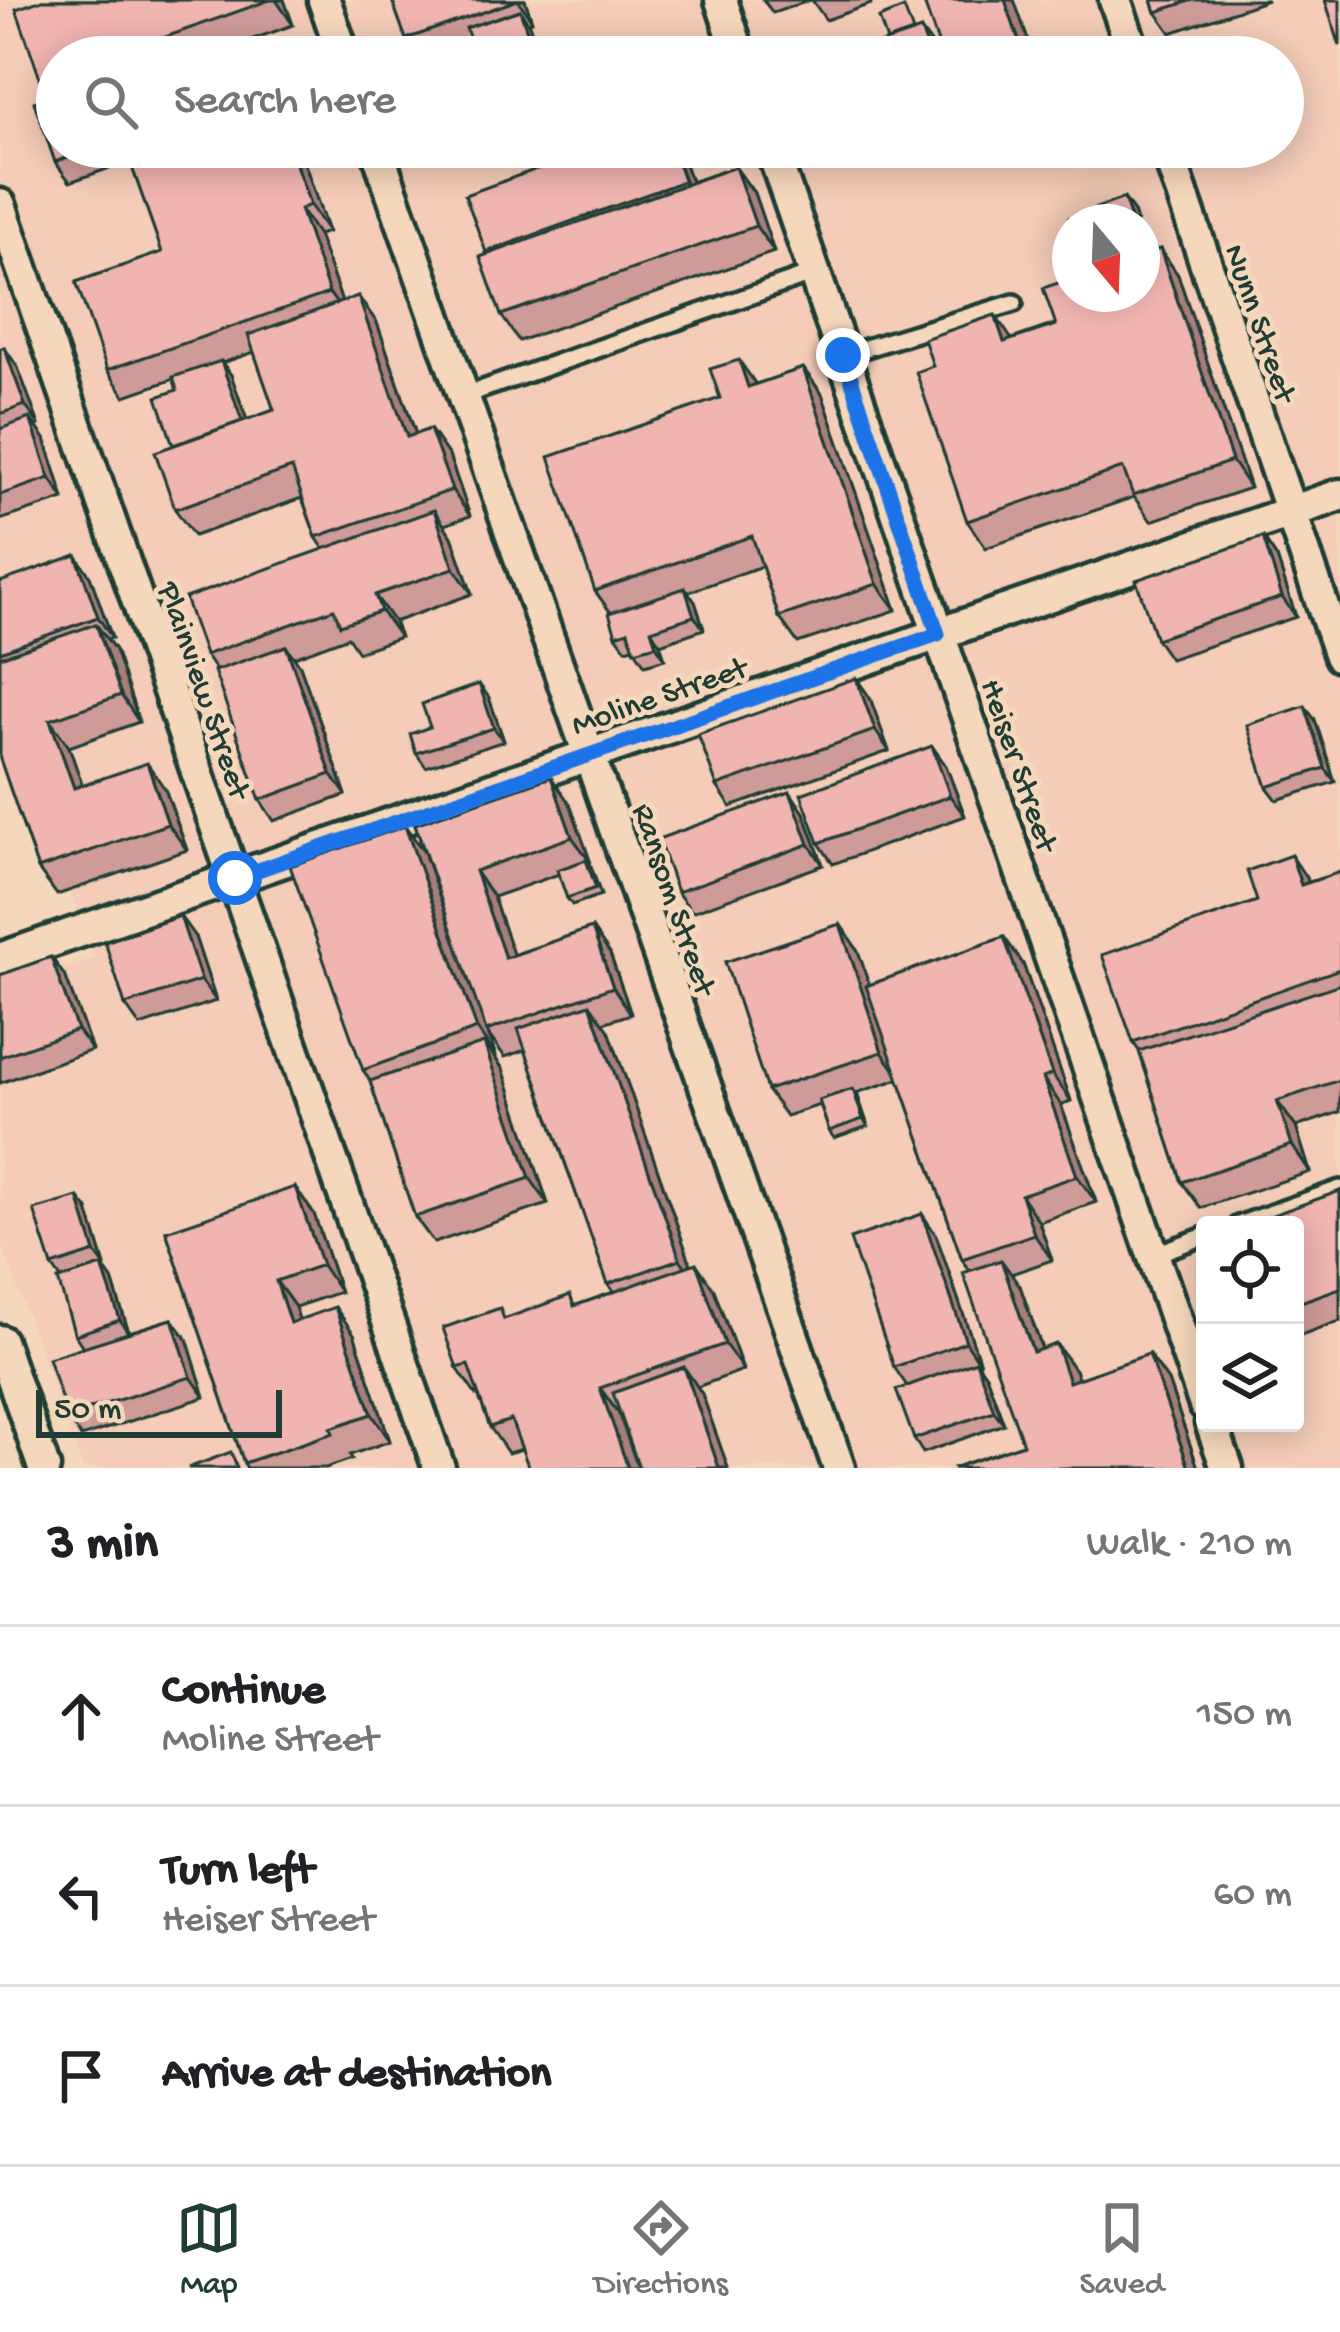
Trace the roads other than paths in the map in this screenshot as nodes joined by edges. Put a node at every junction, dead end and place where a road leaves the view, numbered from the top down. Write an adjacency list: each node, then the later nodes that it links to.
1 (324, 0): 4 (street)
2 (721, 0): 5 (street)
3 (1115, 0): 6 (street)
4 (337, 36)
5 (733, 36)
6 (1128, 36)
7 (383, 168): 14 (street, Ransom Street)
8 (778, 168): 11 (street, Heiser Street)
9 (1173, 168): 16 (street, Nunn Street)
10 (0, 205): 20 (street, Plainview Street)
11 (814, 272): 13 (street, Heiser Street); 14 (lane)
12 (1014, 304): 13 (lane)
13 (843, 355): 17 (street, Heiser Street)
14 (463, 396): 19 (street, Ransom Street)
15 (1340, 495): 16 (street, Moline Street)
16 (1290, 512): 17 (street, Moline Street); 18 (street, Nunn Street)
17 (938, 634): 19 (street, Moline Street); 25 (street, Heiser Street)
18 (1340, 656)
19 (589, 755): 20 (street, Moline Street); 31 (street, Ransom Street)
20 (235, 878): 21 (street, Moline Street); 30 (street, Plainview Street)
21 (0, 959)
22 (1340, 1189): 23 (lane)
23 (1264, 1216)
24 (1196, 1240): 25 (lane)
25 (1153, 1255): 27 (street, Heiser Street)
26 (0, 1341): 29 (street)
27 (1196, 1379)
28 (1214, 1432): 32 (street)
29 (44, 1468)
30 (439, 1468)
31 (839, 1468)
32 (1227, 1468)

